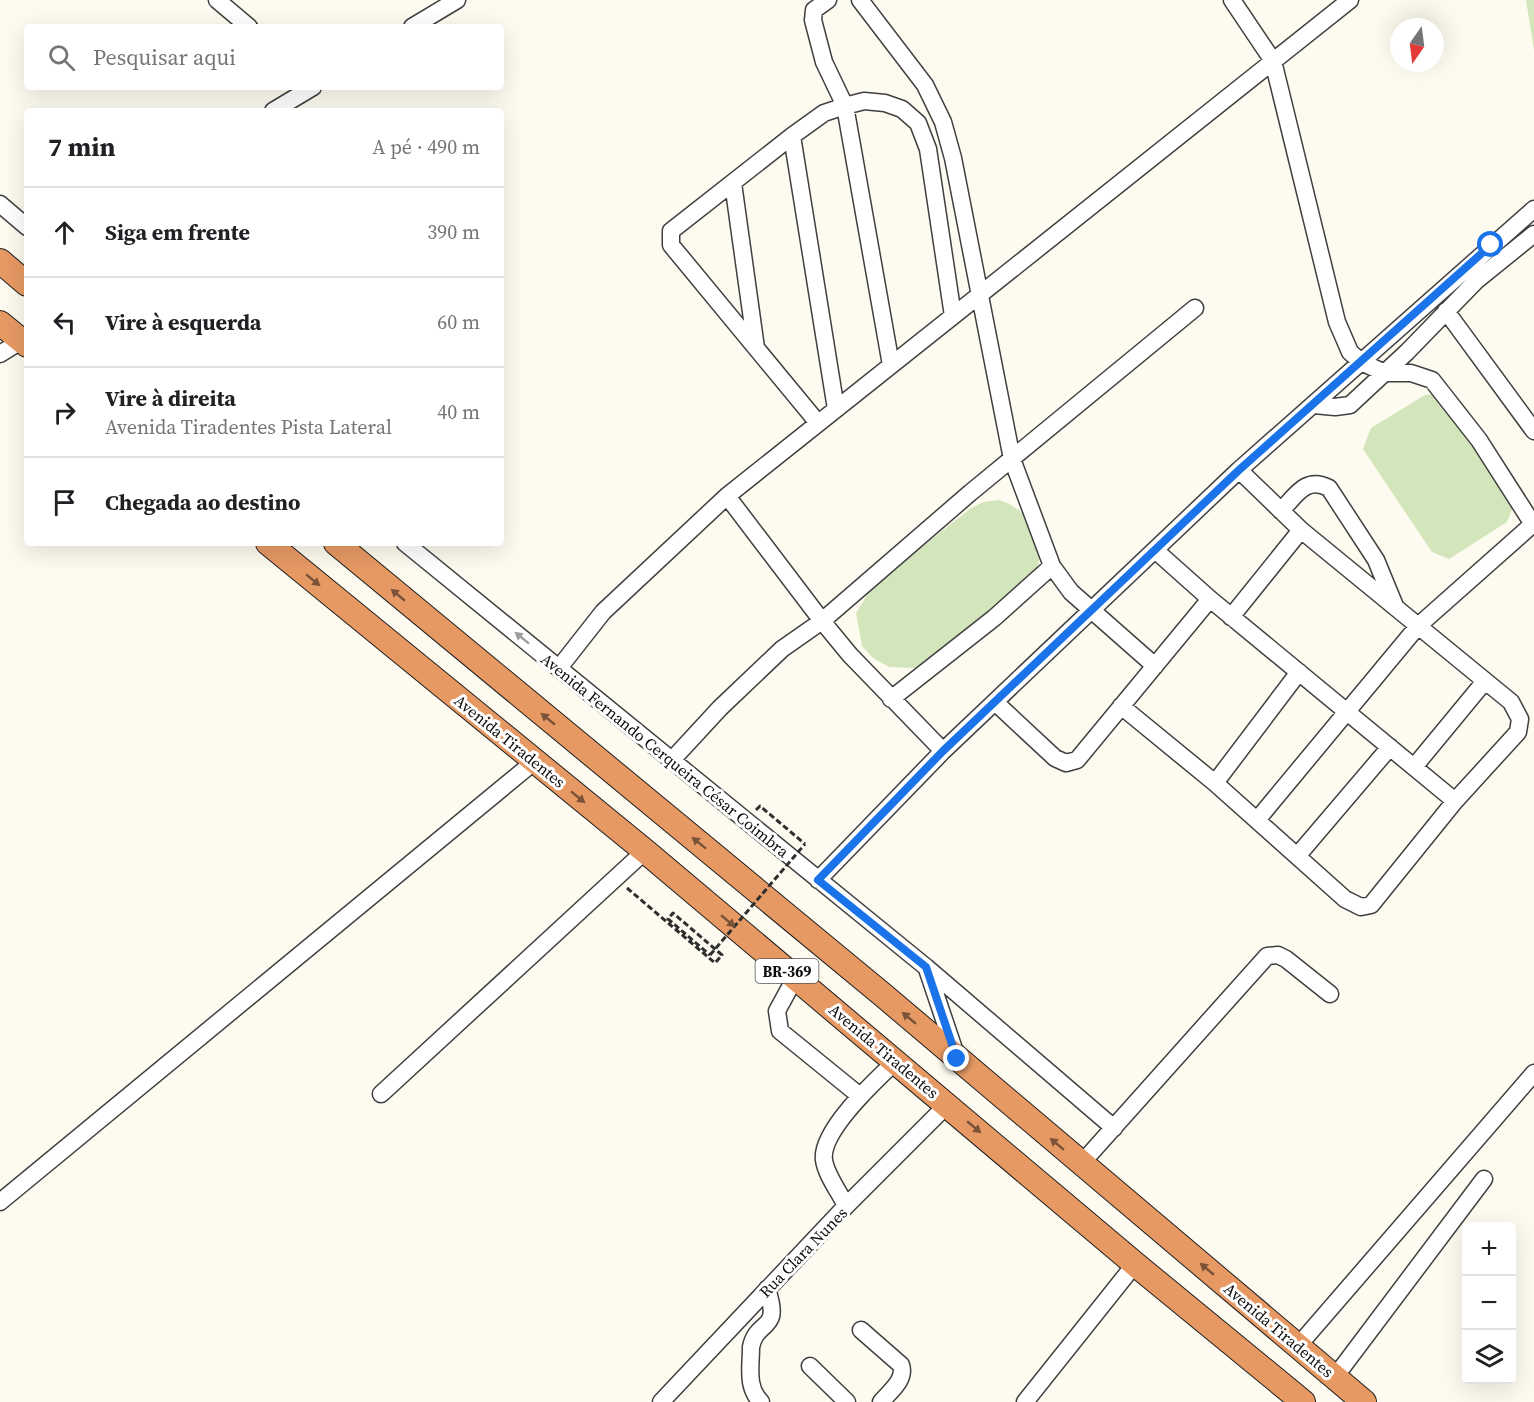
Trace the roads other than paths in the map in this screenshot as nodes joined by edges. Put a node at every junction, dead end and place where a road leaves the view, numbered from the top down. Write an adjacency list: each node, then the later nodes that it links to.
1 (217, 0): 7 (street)
2 (457, 0): 8 (street)
3 (828, 0): 11 (street)
4 (861, 0): 24 (street)
5 (1232, 0): 9 (street)
6 (1350, 0): 9 (street)
7 (245, 24)
8 (417, 24)
9 (1273, 61): 24 (street); 32 (street)
10 (308, 90): 12 (street)
11 (845, 105): 13 (street); 27 (street); 33 (street)
12 (278, 108)
13 (792, 136): 14 (street); 36 (street)
14 (733, 183): 30 (street); 30 (street)
15 (0, 204): 17 (street)
16 (1534, 209): 19 (street)
17 (24, 224)
18 (1534, 234): 20 (street)
19 (1491, 245): 20 (street); 22 (street)
20 (1503, 259): 22 (street)
21 (0, 261): 23 (highway)
22 (1472, 274): 26 (street); 32 (street)
23 (24, 281)
24 (980, 294): 27 (street); 39 (street)
25 (1196, 308): 39 (street)
26 (1446, 310): 34 (street); 38 (street)
27 (953, 316): 33 (street)
28 (0, 323): 29 (highway)
29 (24, 343): 31 (street)
30 (756, 348): 37 (street)
31 (0, 354)
32 (1361, 362): 34 (street); 35 (street)
33 (891, 365): 36 (street)
34 (1385, 373): 35 (street); 43 (street)
35 (1314, 405): 40 (street)
36 (836, 409): 37 (street)
37 (818, 423): 41 (street)
38 (1534, 431)
39 (1012, 459): 49 (street); 54 (street)
40 (1239, 470): 42 (street); 48 (street)
41 (727, 496): 54 (street); 57 (street)
42 (1281, 511): 44 (street); 51 (street)
43 (1533, 525): 55 (street)
44 (1301, 530): 51 (street); 53 (street)
45 (272, 546): 67 (highway, Avenida Tiradentes / BR-369, one-way to 67)
46 (340, 546): 78 (highway, Avenida Tiradentes / BR-369, one-way to 46)
47 (409, 546): 57 (street, Avenida Fernando Cerqueira César Coimbra, one-way to 47)
48 (1155, 550): 50 (street); 52 (street)
49 (1052, 566): 52 (street); 60 (street)
50 (1210, 599): 53 (street); 56 (street)
51 (1396, 608): 55 (street)
52 (1092, 611): 56 (street); 61 (street)
53 (1231, 616): 58 (street)
54 (822, 621): 60 (street); 66 (street)
55 (1418, 626): 59 (street); 63 (street)
56 (1155, 666): 62 (street)
57 (559, 668): 66 (street, Avenida Fernando Cerqueira César Coimbra)
58 (1299, 672): 63 (street); 69 (street)
59 (1485, 681): 68 (street); 70 (street)
60 (891, 699): 65 (street)
61 (996, 703): 62 (street); 65 (street)
62 (1121, 706): 69 (street)
63 (1347, 712): 64 (street); 71 (street)
64 (1390, 747): 68 (street); 73 (street)
65 (943, 751): 74 (street)
66 (672, 760): 74 (street, Avenida Fernando Cerqueira César Coimbra)
67 (535, 761): 72 (highway, Avenida Tiradentes / BR-369, one-way to 72); 87 (street)
68 (1414, 767): 70 (street)
69 (1215, 783): 71 (street)
70 (1455, 801): 73 (street)
71 (1257, 820): 73 (street)
72 (645, 851): 76 (highway, Avenida Tiradentes / BR-369, one-way to 76); 81 (street)
73 (1298, 855)
74 (818, 880): 75 (street, Avenida Fernando Cerqueira César Coimbra)
75 (926, 967): 78 (street); 84 (street, Avenida Fernando Cerqueira César Coimbra)
76 (795, 978): 79 (highway, Avenida Tiradentes / BR-369); 82 (street)
77 (1330, 994): 84 (street)
78 (957, 1059): 85 (highway, Avenida Tiradentes / BR-369, one-way to 78)
79 (896, 1061): 82 (street); 83 (highway, Avenida Tiradentes / BR-369)
80 (1534, 1073): 92 (street)
81 (381, 1094)
82 (860, 1096): 88 (street)
83 (948, 1104): 88 (street, Rua Clara Nunes); 89 (highway, Avenida Tiradentes / BR-369, one-way to 89)
84 (1114, 1128): 85 (street)
85 (1081, 1164): 92 (highway, Avenida Tiradentes / BR-369, one-way to 85)
86 (1484, 1179): 94 (street)
87 (0, 1202)
88 (846, 1206): 90 (street, Rua Clara Nunes)
89 (1135, 1264): 99 (street); 100 (highway, Avenida Tiradentes / BR-369)
90 (767, 1290): 95 (street, Rua Clara Nunes); 96 (street)
91 (861, 1330): 98 (street)
92 (1298, 1346): 94 (highway, Avenida Tiradentes / BR-369)
93 (810, 1366): 97 (street)
94 (1335, 1377): 101 (highway, Avenida Tiradentes / BR-369)
95 (661, 1402)
96 (761, 1402)
97 (847, 1402)
98 (881, 1402)
99 (1024, 1402)
100 (1303, 1402)
101 (1364, 1402)

